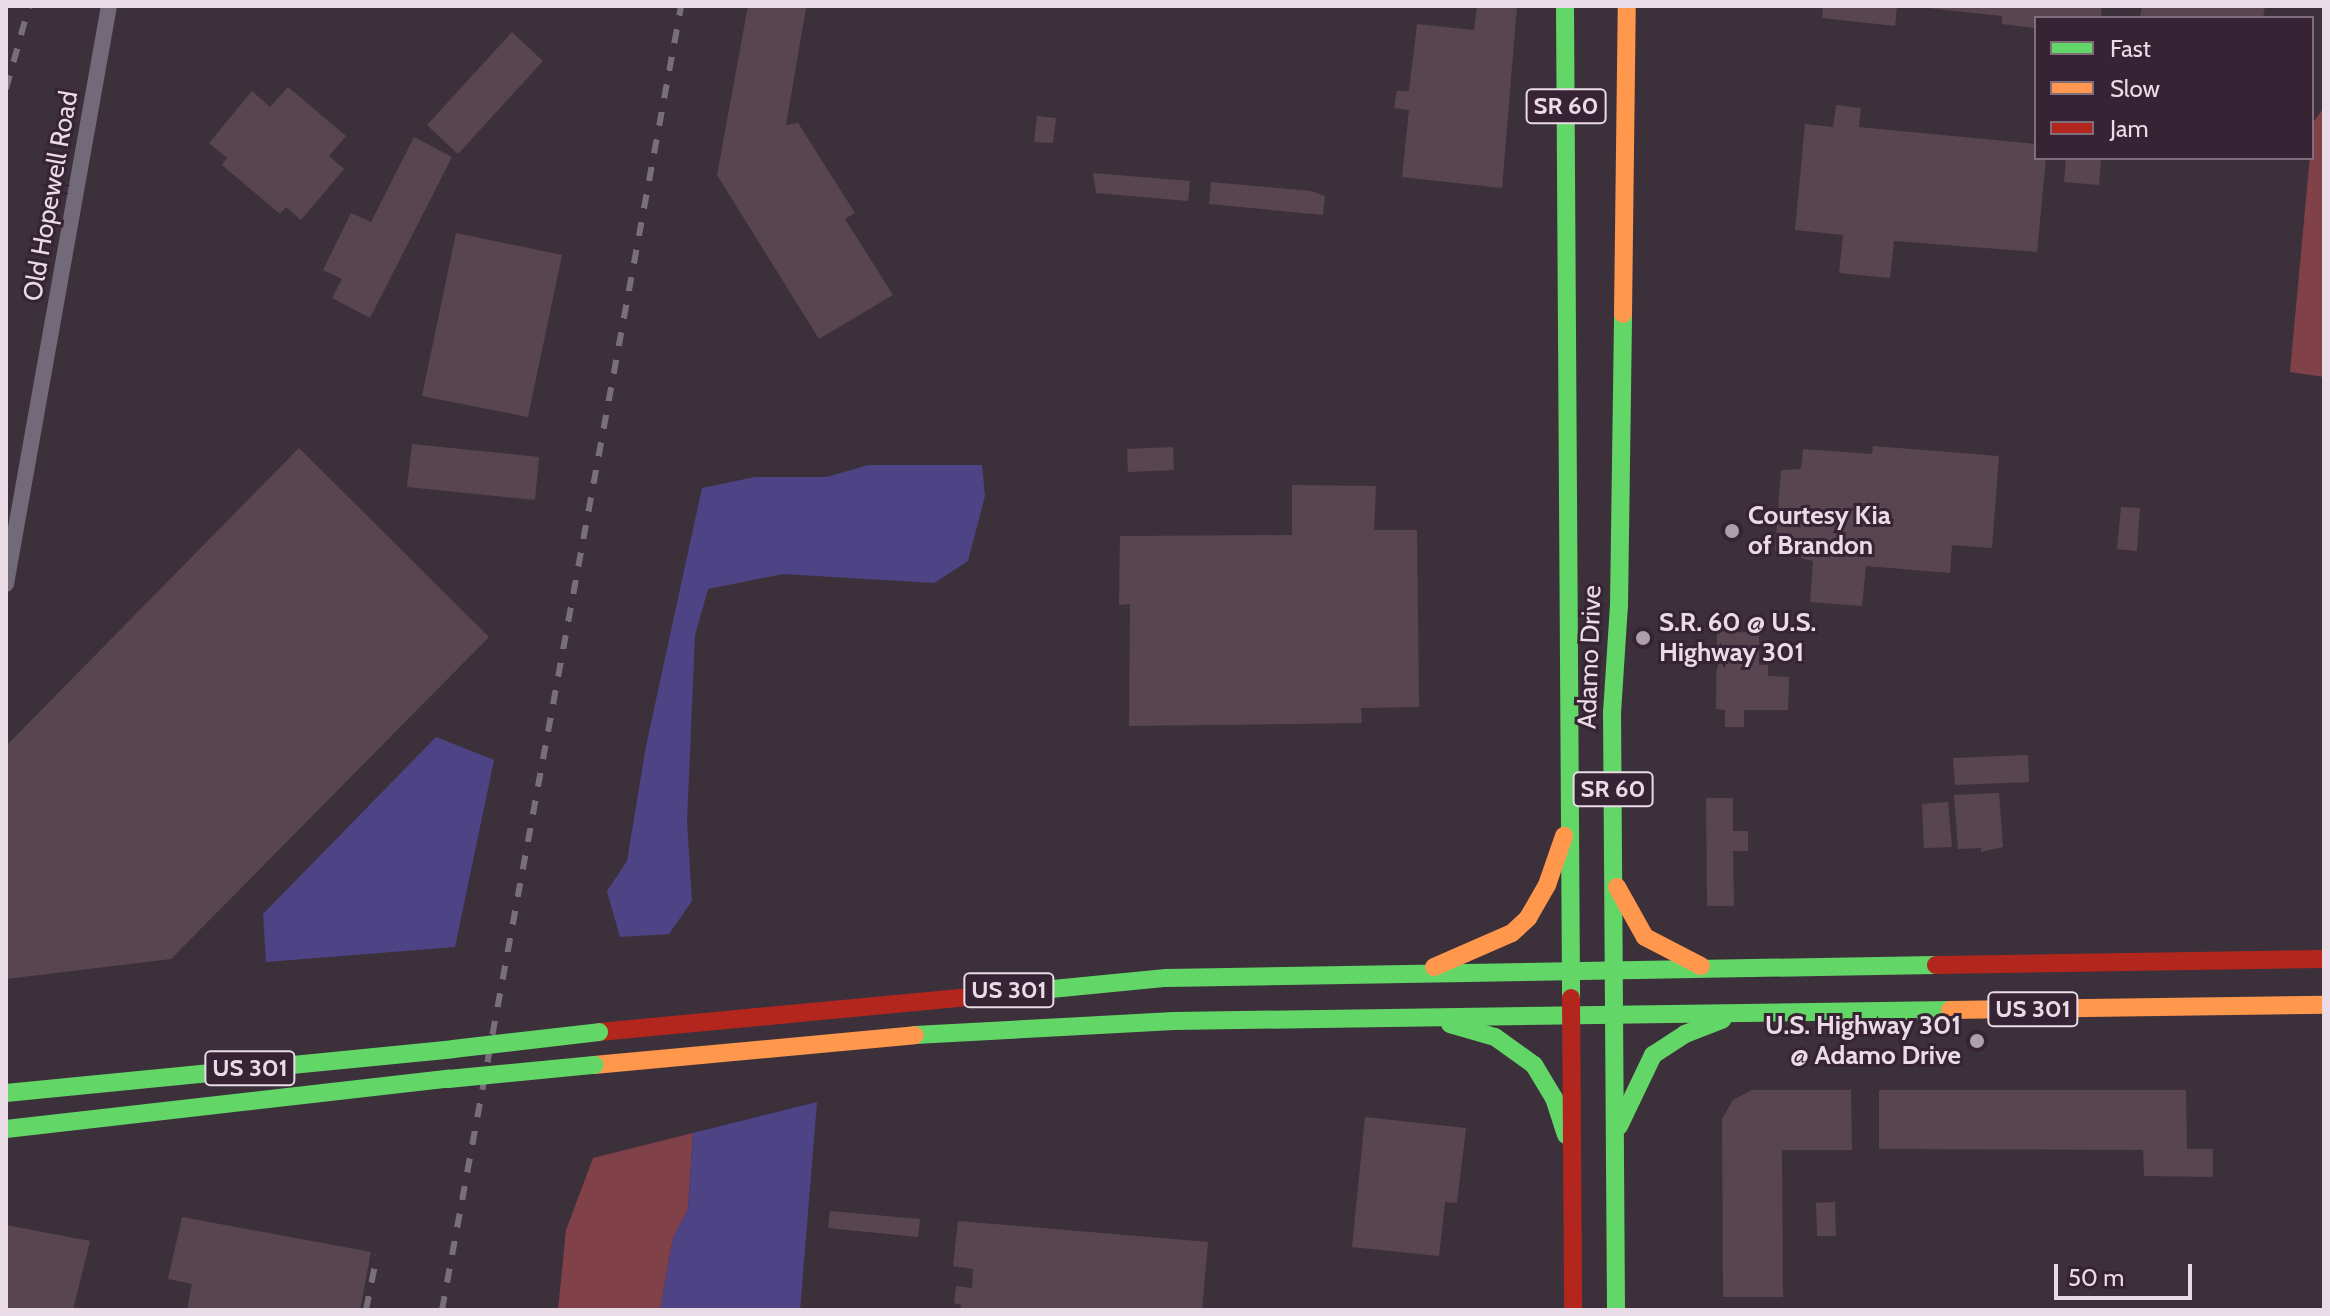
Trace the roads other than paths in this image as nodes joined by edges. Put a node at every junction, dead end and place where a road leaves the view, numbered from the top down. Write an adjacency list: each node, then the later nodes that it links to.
1 (109, 6): 4 (street, Old Hopewell Road)
2 (1565, 6): 5 (main road, Adamo Drive / SR 60)
3 (1627, 6): 6 (main road, Adamo Drive / SR 60)
4 (6, 584)
5 (1572, 814): 10 (main road, Adamo Drive / SR 60); 11 (main road)
6 (1614, 879): 8 (main road); 9 (main road, Adamo Drive / SR 60)
7 (2324, 959): 8 (main road, US 301)
8 (1716, 970): 9 (main road, US 301)
9 (1612, 971): 10 (main road, US 301); 15 (main road, Adamo Drive)
10 (1572, 972): 11 (main road, US 301); 14 (main road, Adamo Drive / SR 60)
11 (1420, 973): 17 (main road, US 301, bridge)
12 (2324, 1005): 13 (main road, US 301)
13 (1743, 1012): 15 (main road, US 301); 19 (main road)
14 (1572, 1015): 15 (main road, US 301); 16 (main road, US 301); 20 (main road, Adamo Drive / SR 60)
15 (1612, 1015): 19 (main road, Adamo Drive)
16 (1423, 1016): 18 (main road, US 301, bridge); 20 (main road)
17 (6, 1093)
18 (6, 1129)
19 (1616, 1133): 22 (main road, Adamo Drive)
20 (1573, 1157): 21 (main road, Adamo Drive / SR 60)
21 (1573, 1310)
22 (1616, 1310)

